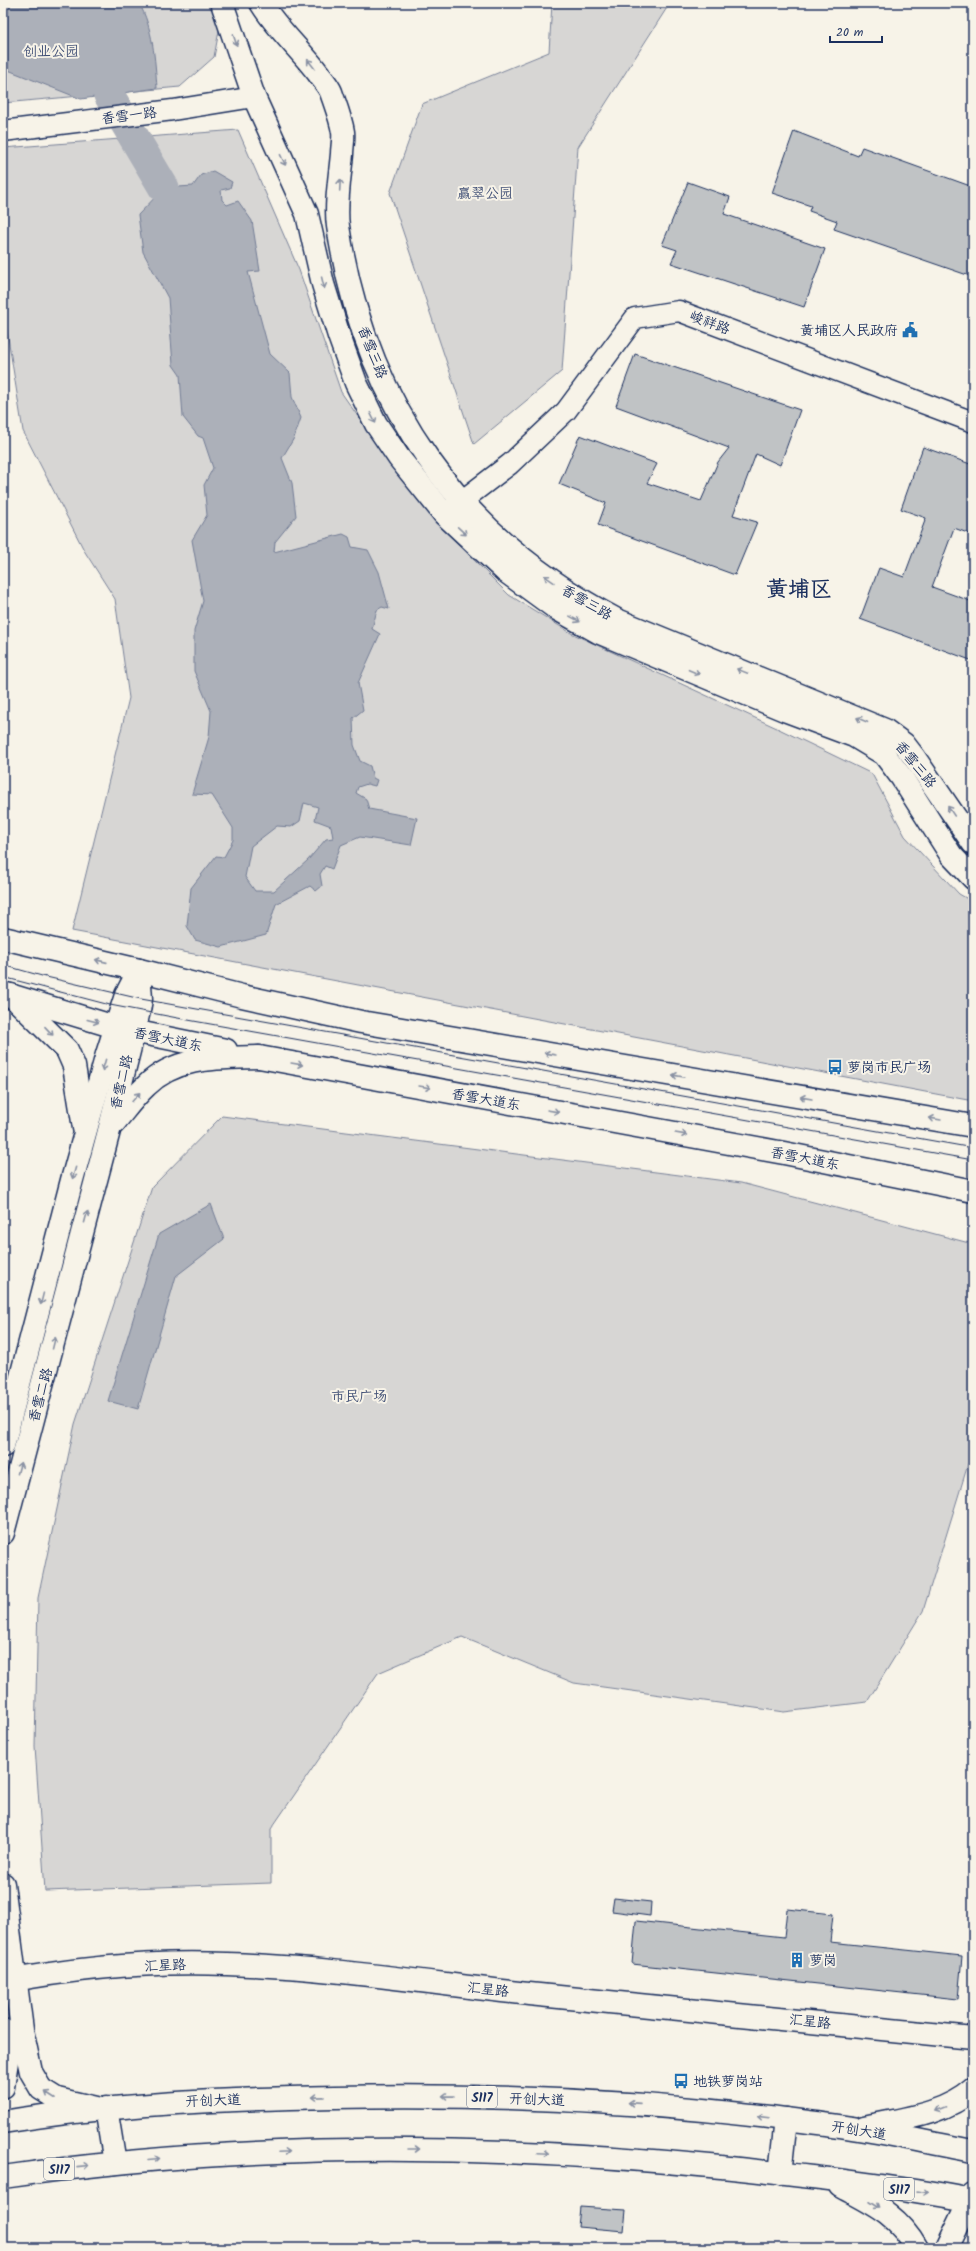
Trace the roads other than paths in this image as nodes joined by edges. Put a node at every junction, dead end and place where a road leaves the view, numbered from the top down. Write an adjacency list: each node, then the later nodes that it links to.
1 (222, 3): 3 (street, 香雪三路, one-way to 3)
2 (261, 3): 6 (street, 香雪三路, one-way to 2)
3 (254, 97): 4 (street, 香雪一路); 7 (street, 香雪三路, one-way to 7)
4 (3, 131)
5 (973, 422): 6 (street, 峻祥路)
6 (462, 502): 7 (street, 峻祥路); 8 (street, 香雪三路, one-way to 6)
7 (444, 514): 9 (street, 香雪三路, one-way to 9)
8 (973, 843)
9 (973, 878)
10 (3, 938): 11 (street, one-way to 10)
11 (139, 970): 13 (street, 香雪二路); 15 (street, one-way to 11)
12 (7, 994): 13 (street, 香雪大道东, one-way to 13); 17 (street, one-way to 17)
13 (124, 1030): 14 (street, 香雪大道东); 16 (street, 香雪二路); 17 (street, 香雪二路, one-way to 17)
14 (259, 1057): 16 (street, one-way to 14); 18 (street, 香雪大道东, one-way to 18)
15 (973, 1126)
16 (110, 1127): 20 (street, 香雪二路, one-way to 16)
17 (85, 1135): 19 (street, 香雪二路, one-way to 19)
18 (973, 1190)
19 (3, 1446)
20 (3, 1533)
21 (3, 1884): 22 (street)
22 (10, 1981): 24 (street, 汇星路); 27 (street, one-way to 22)
23 (3, 2030): 25 (street)
24 (973, 2038)
25 (3, 2087)
26 (973, 2089): 30 (street, one-way to 30)
27 (103, 2109): 28 (street, 开创大道 / S117, one-way to 27); 29 (street, 开创大道 / S117); 32 (street)
28 (786, 2119): 30 (street, 开创大道 / S117); 33 (street)
29 (3, 2122)
30 (857, 2128): 31 (street, 开创大道 / S117)
31 (973, 2151)
32 (115, 2163): 33 (street, S117, one-way to 33); 34 (street, S117, one-way to 32)
33 (780, 2174): 35 (street, S117)
34 (3, 2177)
35 (829, 2179): 36 (street, S117, one-way to 36); 37 (street, one-way to 37)
36 (972, 2198): 38 (street)
37 (916, 2248)
38 (947, 2248)

